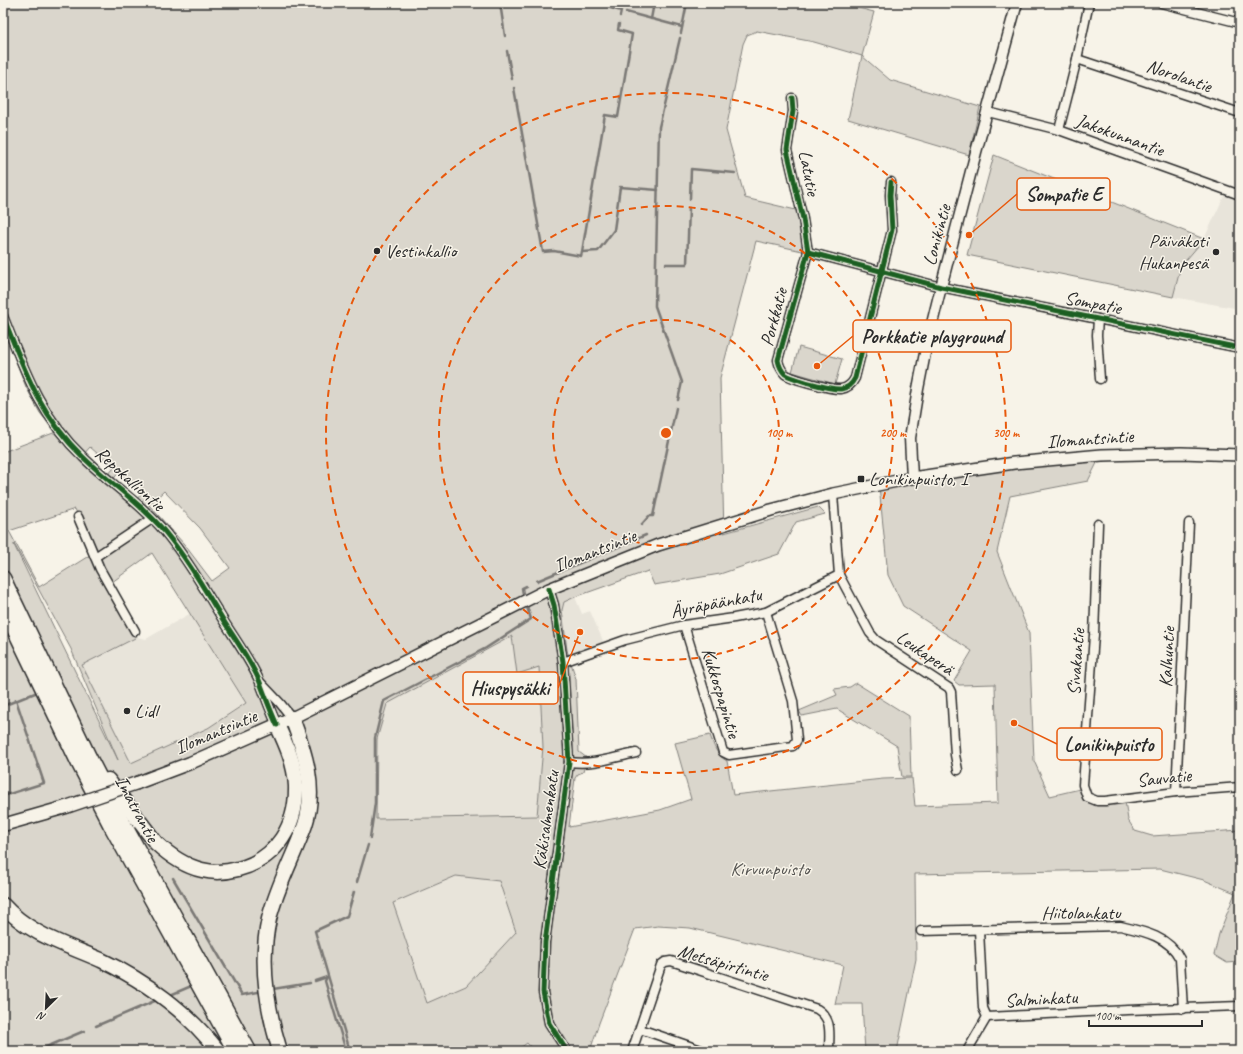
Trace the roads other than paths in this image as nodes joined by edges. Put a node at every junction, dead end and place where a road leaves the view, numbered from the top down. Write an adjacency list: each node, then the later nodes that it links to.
1 (1017, 3): 7 (street, Lonikintie)
2 (1089, 3): 5 (street)
3 (1161, 3): 4 (street)
4 (1240, 23)
5 (1077, 59): 8 (street, Norolantie); 9 (street)
6 (792, 98): 12 (street, Latutie)
7 (988, 112): 9 (street, Jakokunnantie); 14 (street, Lonikintie)
8 (1240, 113)
9 (1059, 130): 11 (street, Jakokunnantie)
10 (891, 182): 13 (street)
11 (1240, 195)
12 (808, 252): 13 (street); 13 (street, Porkkatie)
13 (882, 272): 14 (street)
14 (941, 287): 16 (street, Sompatie); 20 (street, Lonikintie)
15 (3, 316): 23 (street, Repokalliontie)
16 (1098, 319): 17 (street, Sompatie); 18 (street)
17 (1240, 348)
18 (1100, 379)
19 (1240, 454): 20 (main road, Ilomantsintie)
20 (912, 478): 21 (main road, Ilomantsintie)
21 (833, 494): 27 (street); 29 (main road, Ilomantsintie)
22 (78, 517): 26 (street)
23 (152, 519): 26 (street, Repokalliontie); 35 (street, Repokalliontie)
24 (1189, 523): 43 (street, Kalhuntie)
25 (1098, 524): 44 (street, Sivakantie)
26 (95, 557): 33 (street)
27 (839, 575): 31 (street, Äyräpäänkatu); 41 (street, Leukaperä)
28 (3, 578): 39 (highway, Imatrantie)
29 (549, 589): 34 (street, Käkisalmenkatu); 36 (main road, Ilomantsintie)
30 (3, 606): 54 (highway, Imatrantie)
31 (766, 612): 32 (street, Äyräpäänkatu); 32 (street, Kukkospapintie)
32 (684, 625): 34 (street, Äyräpäänkatu)
33 (136, 631)
34 (563, 662): 40 (street, Käkisalmenkatu)
35 (259, 680): 36 (street, Repokalliontie); 37 (street, Repokalliontie)
36 (292, 718): 37 (main road, Ilomantsintie); 56 (highway)
37 (277, 725): 39 (highway); 45 (main road, Ilomantsintie, bridge)
38 (636, 753): 40 (street)
39 (89, 757): 55 (highway, Imatrantie)
40 (569, 762): 57 (street, Käkisalmenkatu)
41 (958, 770)
42 (1240, 787): 43 (street, Sauvatie)
43 (1176, 792): 44 (street, Sauvatie)
44 (1091, 800)
45 (3, 825)
46 (3, 905): 53 (highway)
47 (979, 930): 48 (street, Hiitolankatu); 50 (street, Hiitolankatu); 51 (street)
48 (921, 931)
49 (1240, 1006): 50 (street, Salminkatu)
50 (1183, 1009): 51 (street, Salminkatu)
51 (987, 1017): 61 (street)
52 (640, 1029): 58 (street, Metsäpirtintie); 59 (street); 60 (street, Metsäpirtintie)
53 (218, 1051)
54 (235, 1051)
55 (249, 1051)
56 (280, 1051)
57 (567, 1051)
58 (632, 1051)
59 (704, 1051)
60 (829, 1051)
61 (967, 1051)

